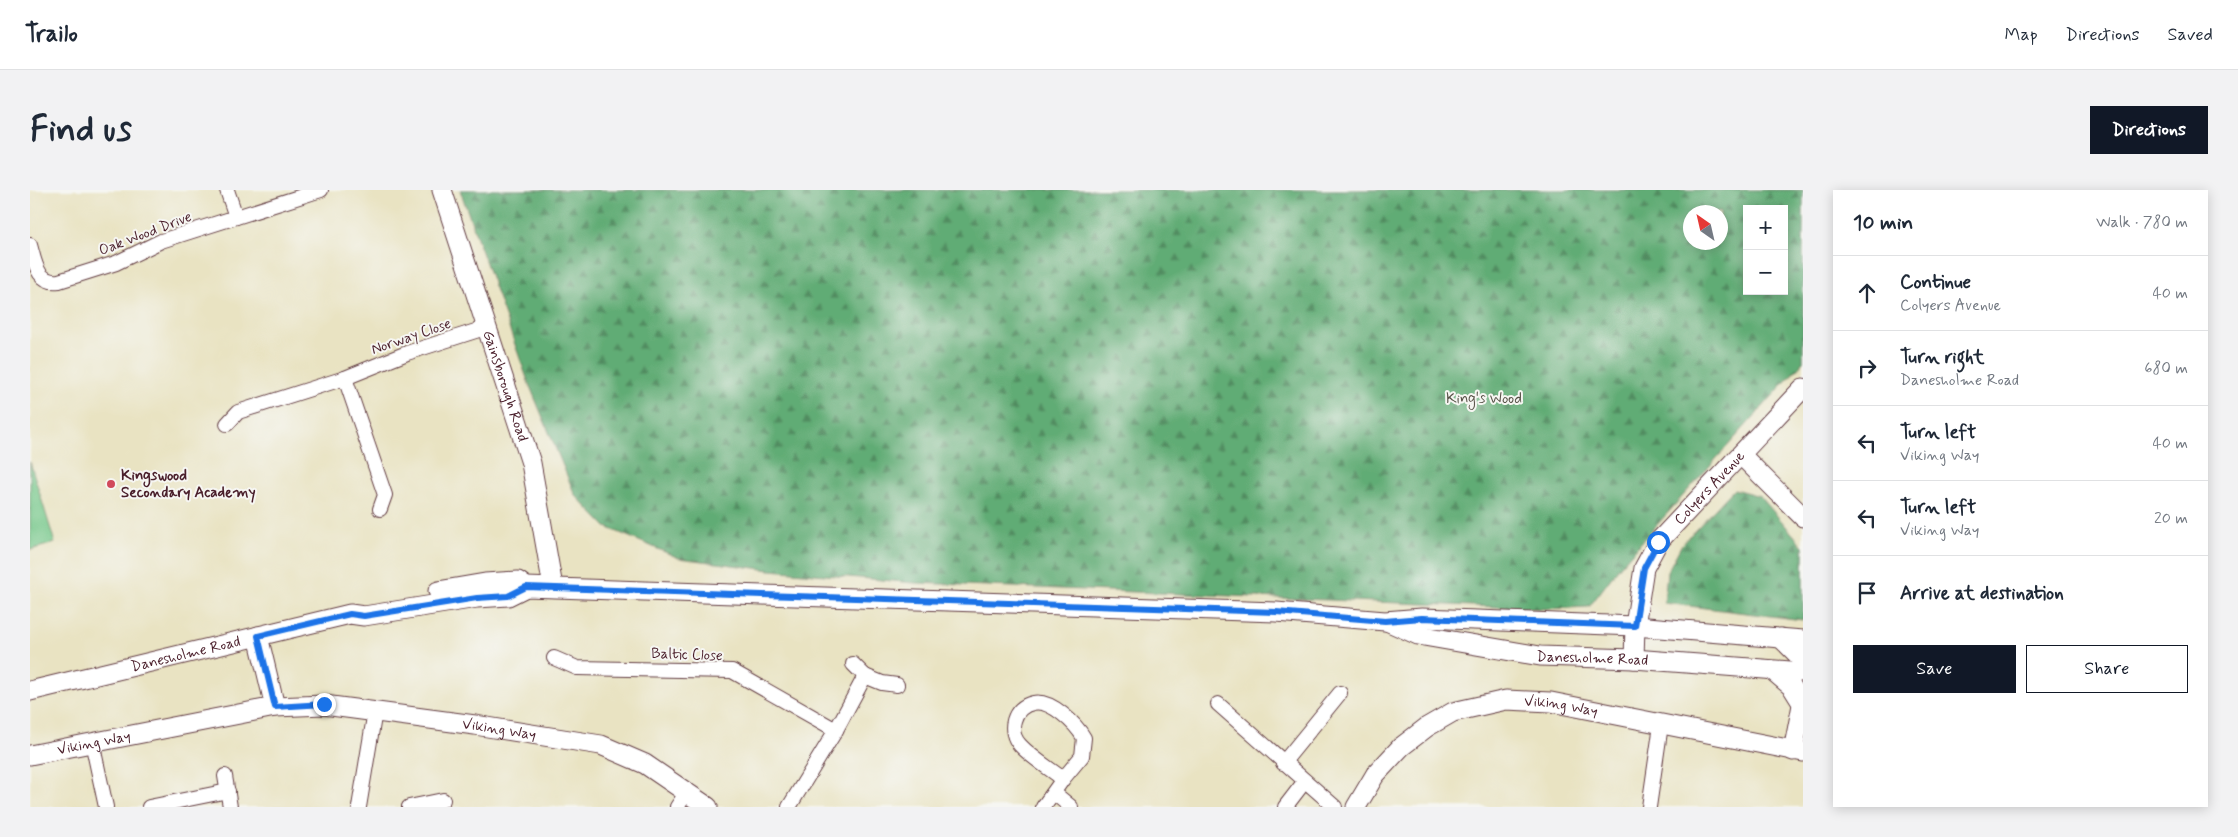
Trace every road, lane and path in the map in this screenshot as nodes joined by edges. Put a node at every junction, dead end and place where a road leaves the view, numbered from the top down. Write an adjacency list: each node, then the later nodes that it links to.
1 (227, 190): 4 (street)
2 (321, 190): 4 (street, Oak Wood Drive)
3 (442, 190): 6 (street, Gainsborough Road)
4 (236, 217): 5 (street, Oak Wood Drive)
5 (30, 245)
6 (488, 327): 7 (street, Norway Close); 13 (street, Gainsborough Road)
7 (345, 378): 9 (street, Norway Close); 11 (street)
8 (1803, 388): 10 (street, Colyers Avenue)
9 (227, 424)
10 (1741, 455): 12 (street); 15 (street, Colyers Avenue)
11 (380, 509)
12 (1803, 517)
13 (553, 587): 14 (street, Danesholme Road); 16 (street, Danesholme Road)
14 (1385, 621): 15 (street, Danesholme Road); 20 (street, Danesholme Road)
15 (1635, 626): 17 (street, Danesholme Road); 20 (street, Colyers Avenue)
16 (258, 636): 27 (street, Danesholme Road); 30 (street)
17 (1781, 638): 18 (street, Danesholme Road); 21 (street)
18 (1803, 640)
19 (554, 658): 34 (street, Baltic Close)
20 (1634, 659): 23 (street, Danesholme Road)
21 (1803, 660)
22 (853, 664): 25 (street)
23 (1772, 670): 24 (street, Danesholme Road); 31 (street)
24 (1803, 672)
25 (866, 676): 26 (street); 34 (street)
26 (897, 685)
27 (30, 691)
28 (1340, 693): 39 (street)
29 (1218, 704): 39 (street)
30 (275, 707): 32 (street, Viking Way); 35 (street, Viking Way)
31 (1802, 707): 36 (street); 37 (street)
32 (375, 710): 46 (street, Viking Way); 51 (street)
33 (1661, 725): 36 (street, Viking Way); 59 (street, Viking Way); 60 (street)
34 (836, 730): 54 (street)
35 (92, 742): 38 (street, Viking Way); 48 (street)
36 (1758, 744): 37 (street, Viking Way)
37 (1798, 752)
38 (30, 755)
39 (1283, 764): 42 (street)
40 (226, 776): 43 (street)
41 (1063, 779): 41 (street); 44 (street)
42 (1305, 781): 57 (street); 58 (street)
43 (228, 791): 49 (street); 50 (street)
44 (1054, 793): 55 (street); 56 (street)
45 (443, 800): 47 (street)
46 (682, 800): 53 (street, Viking Way)
47 (425, 806): 52 (street)
48 (106, 807)
49 (149, 807)
50 (230, 807)
51 (359, 807)
52 (409, 807)
53 (708, 807)
54 (788, 807)
55 (1043, 807)
56 (1071, 807)
57 (1285, 807)
58 (1335, 807)
59 (1356, 807)
60 (1649, 807)

